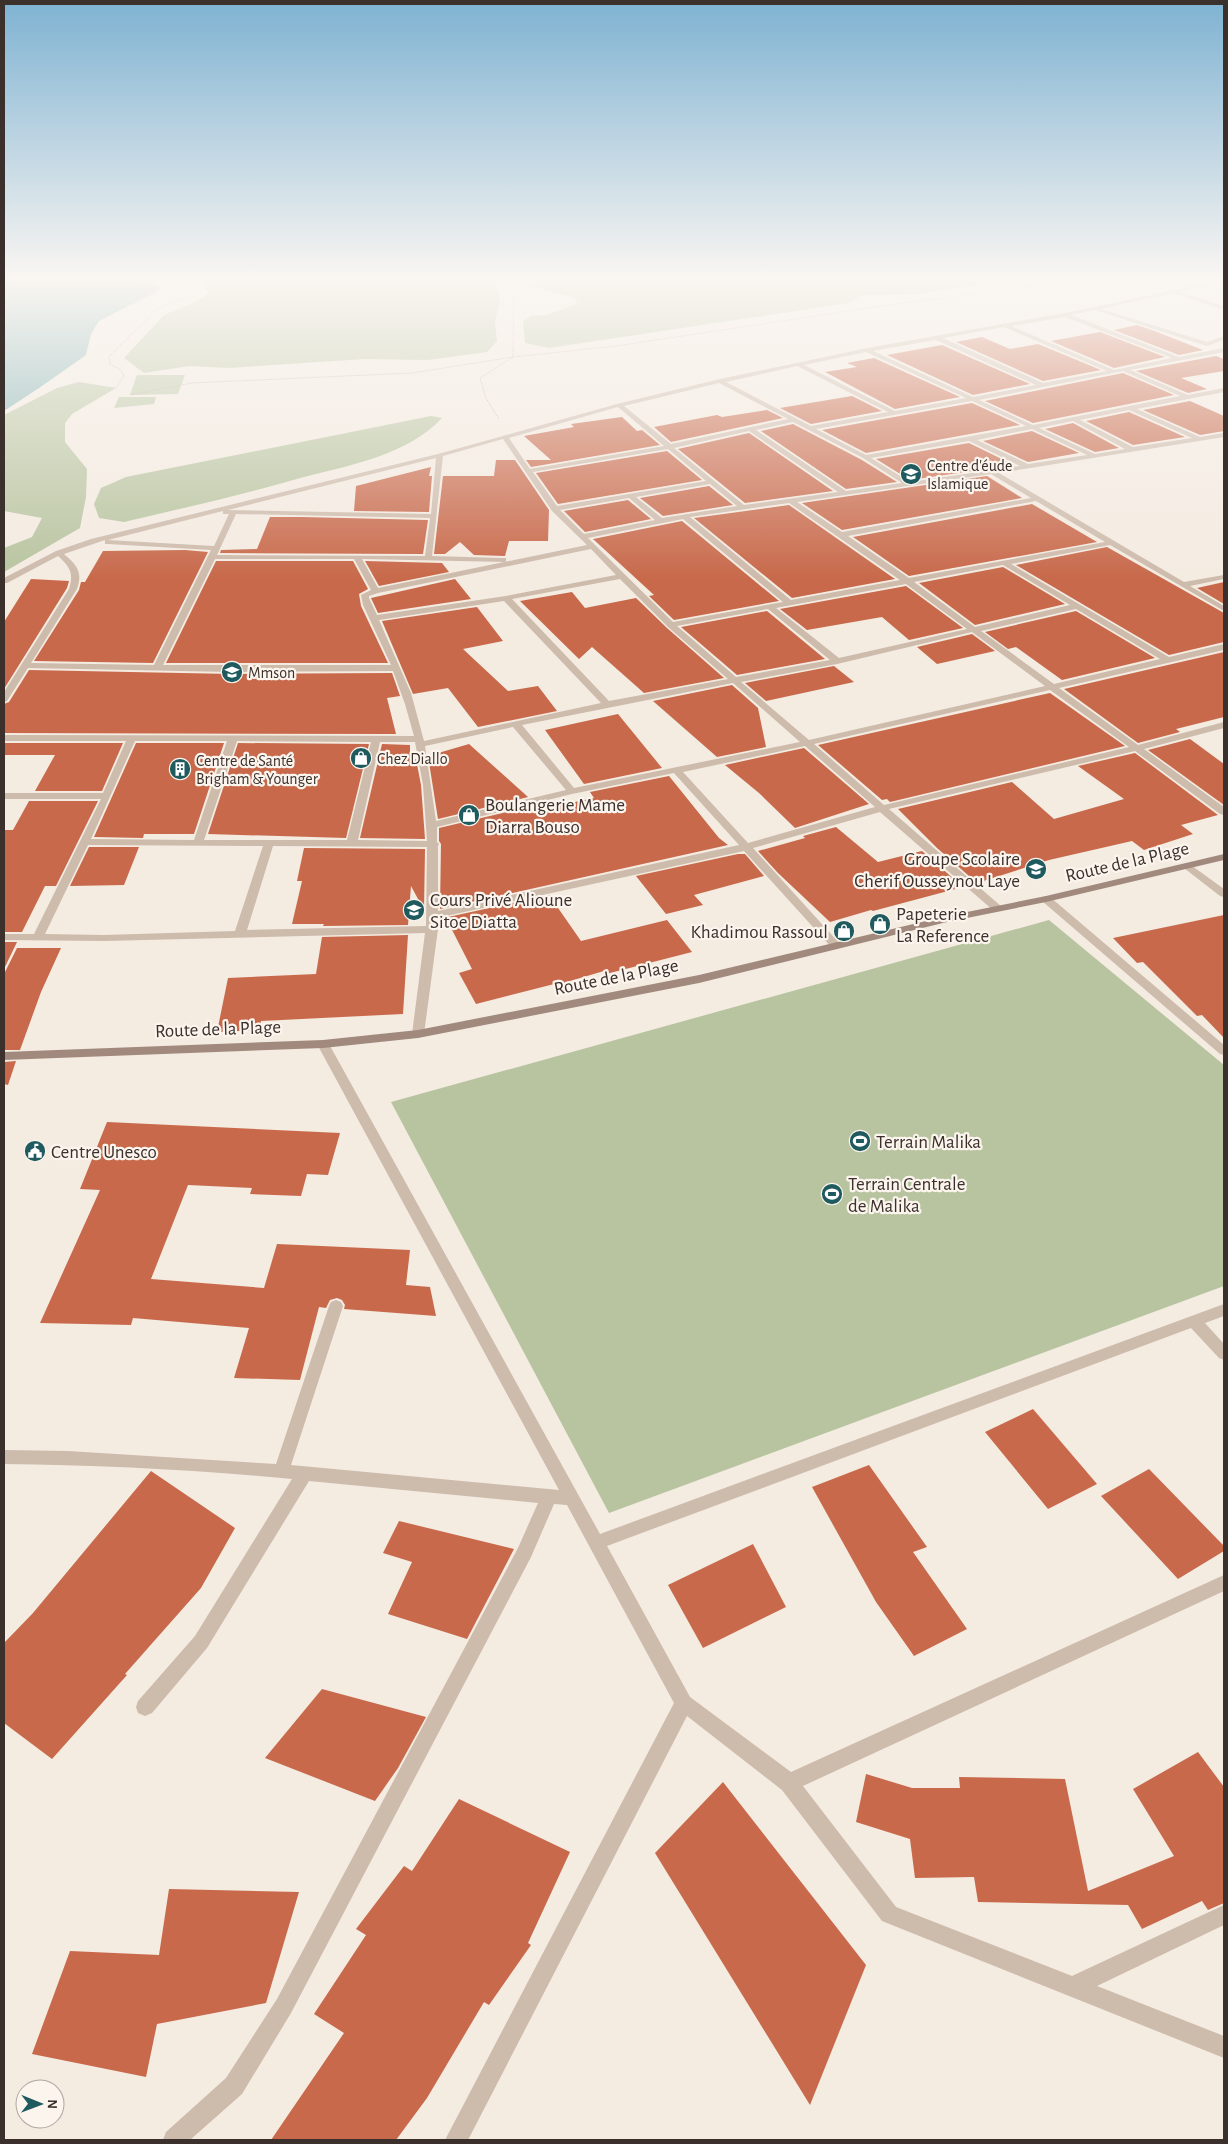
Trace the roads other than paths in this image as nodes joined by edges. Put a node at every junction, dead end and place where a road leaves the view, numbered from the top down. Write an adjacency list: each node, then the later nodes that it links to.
1 (729, 379): 7 (street)
2 (827, 379): 14 (street)
3 (930, 379): 11 (street)
4 (1029, 379): 8 (street)
5 (1072, 379): 8 (street)
6 (1146, 379): 10 (street)
7 (720, 381): 12 (street); 16 (street)
8 (1042, 385): 11 (street)
9 (1224, 390): 10 (street)
10 (1186, 397): 13 (street)
11 (973, 399): 14 (street); 17 (street)
12 (619, 405): 21 (street); 24 (street)
13 (1130, 408): 15 (street); 23 (street)
14 (894, 413): 18 (street)
15 (1074, 419): 17 (street); 25 (street)
16 (794, 420): 18 (street); 19 (street)
17 (1032, 427): 22 (street); 27 (street)
18 (810, 428): 28 (street)
19 (750, 429): 24 (street); 34 (street)
20 (1224, 435): 23 (street)
21 (504, 436): 26 (street); 30 (street)
22 (970, 439): 28 (street); 29 (street)
23 (1199, 439): 25 (street)
24 (668, 447): 30 (street); 32 (street)
25 (1133, 450): 27 (street)
26 (440, 455): 40 (street); 42 (street)
27 (1095, 456): 29 (street)
28 (864, 457): 33 (street)
29 (1028, 467): 31 (street)
30 (529, 471): 39 (street)
31 (992, 472): 33 (street); 36 (street)
32 (712, 482): 35 (street); 38 (street)
33 (909, 484): 34 (street)
34 (846, 493): 37 (street)
35 (630, 496): 39 (street); 44 (street)
36 (1036, 499): 45 (street); 48 (street)
37 (791, 501): 38 (street); 45 (street)
38 (743, 508): 43 (street)
39 (555, 509): 46 (street)
40 (209, 512): 41 (street); 47 (street)
41 (234, 512): 42 (street); 50 (street)
42 (434, 516): 54 (street)
43 (684, 516): 44 (street); 64 (street)
44 (661, 521): 46 (street)
45 (840, 534): 60 (street)
46 (582, 537): 49 (street)
47 (94, 541): 50 (street); 51 (street)
48 (1110, 543): 56 (street); 61 (street)
49 (592, 547): 55 (street); 57 (street)
50 (215, 548): 52 (street)
51 (59, 553): 59 (street); 74 (street)
52 (211, 557): 53 (street); 75 (street)
53 (357, 557): 54 (street); 62 (street)
54 (428, 559): 55 (street)
55 (528, 560): 62 (street)
56 (1006, 564): 60 (street); 65 (street)
57 (622, 576): 63 (street); 69 (street)
58 (1224, 577): 61 (street)
59 (4, 581)
60 (908, 582): 64 (street); 70 (street)
61 (1182, 585): 67 (street)
62 (376, 591): 68 (street)
63 (506, 598): 68 (street); 80 (street)
64 (791, 604): 66 (street)
65 (1077, 606): 70 (street); 72 (street)
66 (770, 607): 69 (street); 73 (street)
67 (1224, 609)
68 (374, 618): 76 (street)
69 (672, 625): 77 (street)
70 (975, 630): 73 (street); 78 (street)
71 (1224, 647): 72 (street)
72 (1168, 660): 78 (street)
73 (837, 661): 77 (street)
74 (24, 666): 75 (street); 79 (street)
75 (157, 668): 76 (street)
76 (395, 668): 87 (street)
77 (735, 681): 80 (street); 88 (street)
78 (1054, 687): 88 (street); 89 (street)
79 (4, 699)
80 (606, 704): 81 (street)
81 (516, 724): 87 (street); 91 (street)
82 (1224, 725): 89 (street)
83 (4, 738): 84 (street)
84 (132, 738): 85 (street); 93 (street)
85 (233, 739): 86 (street); 98 (street)
86 (376, 739): 87 (street); 100 (street)
87 (420, 741): 96 (street)
88 (807, 743): 90 (street); 94 (street)
89 (1136, 748): 94 (street); 95 (street)
90 (676, 770): 91 (street); 102 (street)
91 (572, 791): 96 (street)
92 (4, 796): 93 (street)
93 (107, 796): 97 (street)
94 (882, 808): 102 (street); 107 (street)
95 (1224, 812)
96 (432, 825): 101 (street)
97 (85, 842): 98 (street); 112 (street)
98 (198, 843): 99 (street)
99 (269, 843): 100 (street); 110 (street)
100 (352, 843): 101 (street)
101 (434, 844): 108 (street)
102 (746, 847): 108 (street); 113 (street)
103 (1224, 857): 104 (main road, Route de la Plage)
104 (1188, 866): 105 (street); 106 (main road, Route de la Plage)
105 (1224, 894)
106 (1046, 899): 107 (main road, Route de la Plage); 116 (street)
107 (998, 909): 113 (main road, Route de la Plage)
108 (432, 916): 109 (street)
109 (432, 929): 110 (street); 114 (street)
110 (240, 934): 112 (street)
111 (4, 937): 112 (street)
112 (38, 937)
113 (836, 946): 114 (main road, Route de la Plage)
114 (418, 1034): 115 (main road, Route de la Plage)
115 (323, 1044): 117 (main road, Route de la Plage); 126 (street)
116 (1224, 1051)
117 (4, 1056)
118 (336, 1306): 123 (street)
119 (1224, 1310): 120 (street)
120 (1194, 1322): 121 (street); 127 (street)
121 (1224, 1354)
122 (4, 1457): 123 (street)
123 (281, 1472): 124 (street)
124 (304, 1474): 125 (street); 130 (street)
125 (549, 1497): 126 (street); 135 (street)
126 (574, 1499): 127 (street)
127 (596, 1543): 129 (street)
128 (1224, 1583): 131 (street)
129 (684, 1703): 131 (street); 136 (street)
130 (146, 1707)
131 (789, 1783): 133 (street)
132 (1224, 1915): 133 (street)
133 (1072, 1986): 134 (street)
134 (1224, 2047)
135 (174, 2140)
136 (456, 2140)

